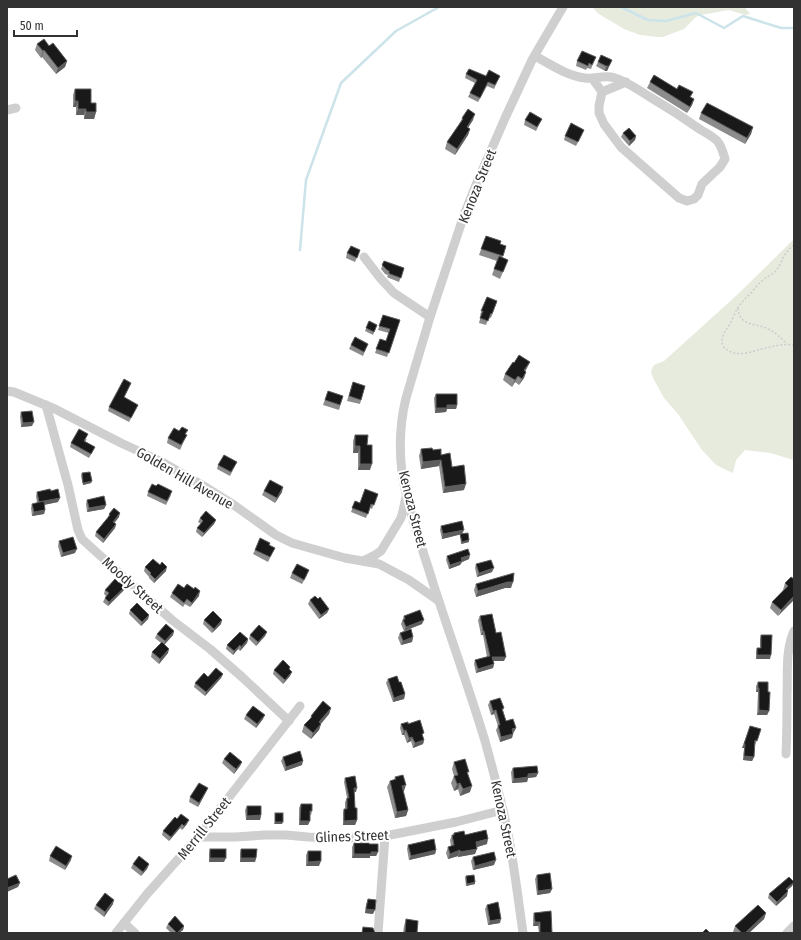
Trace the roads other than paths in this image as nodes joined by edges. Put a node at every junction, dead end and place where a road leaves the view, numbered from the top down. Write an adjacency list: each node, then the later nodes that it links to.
1 (563, 7): 2 (street, Kenoza Street)
2 (535, 56): 3 (street); 7 (street, Kenoza Street)
3 (592, 78): 4 (street); 5 (street)
4 (626, 82): 5 (street); 5 (street)
5 (602, 92)
6 (364, 257): 7 (street)
7 (430, 316): 10 (street, Kenoza Street)
8 (7, 391): 9 (street, Golden Hill Avenue)
9 (46, 405): 11 (street, Golden Hill Avenue); 15 (street, Moody Street)
10 (406, 494): 11 (street); 12 (street, Kenoza Street)
11 (363, 561): 12 (street, Golden Hill Avenue)
12 (439, 602): 17 (street, Kenoza Street)
13 (794, 631): 16 (street)
14 (300, 706): 15 (street, Merrill Street)
15 (289, 720): 19 (street, Merrill Street)
16 (786, 754)
17 (503, 810): 18 (street, Glines Street); 25 (street, Kenoza Street)
18 (385, 836): 19 (street, Glines Street); 24 (street)
19 (198, 837): 20 (street, Merrill Street)
20 (124, 923): 22 (street, Merrill Street); 23 (street)
21 (794, 926): 26 (street)
22 (116, 933)
23 (134, 933)
24 (378, 933)
25 (523, 933)
26 (786, 933)

